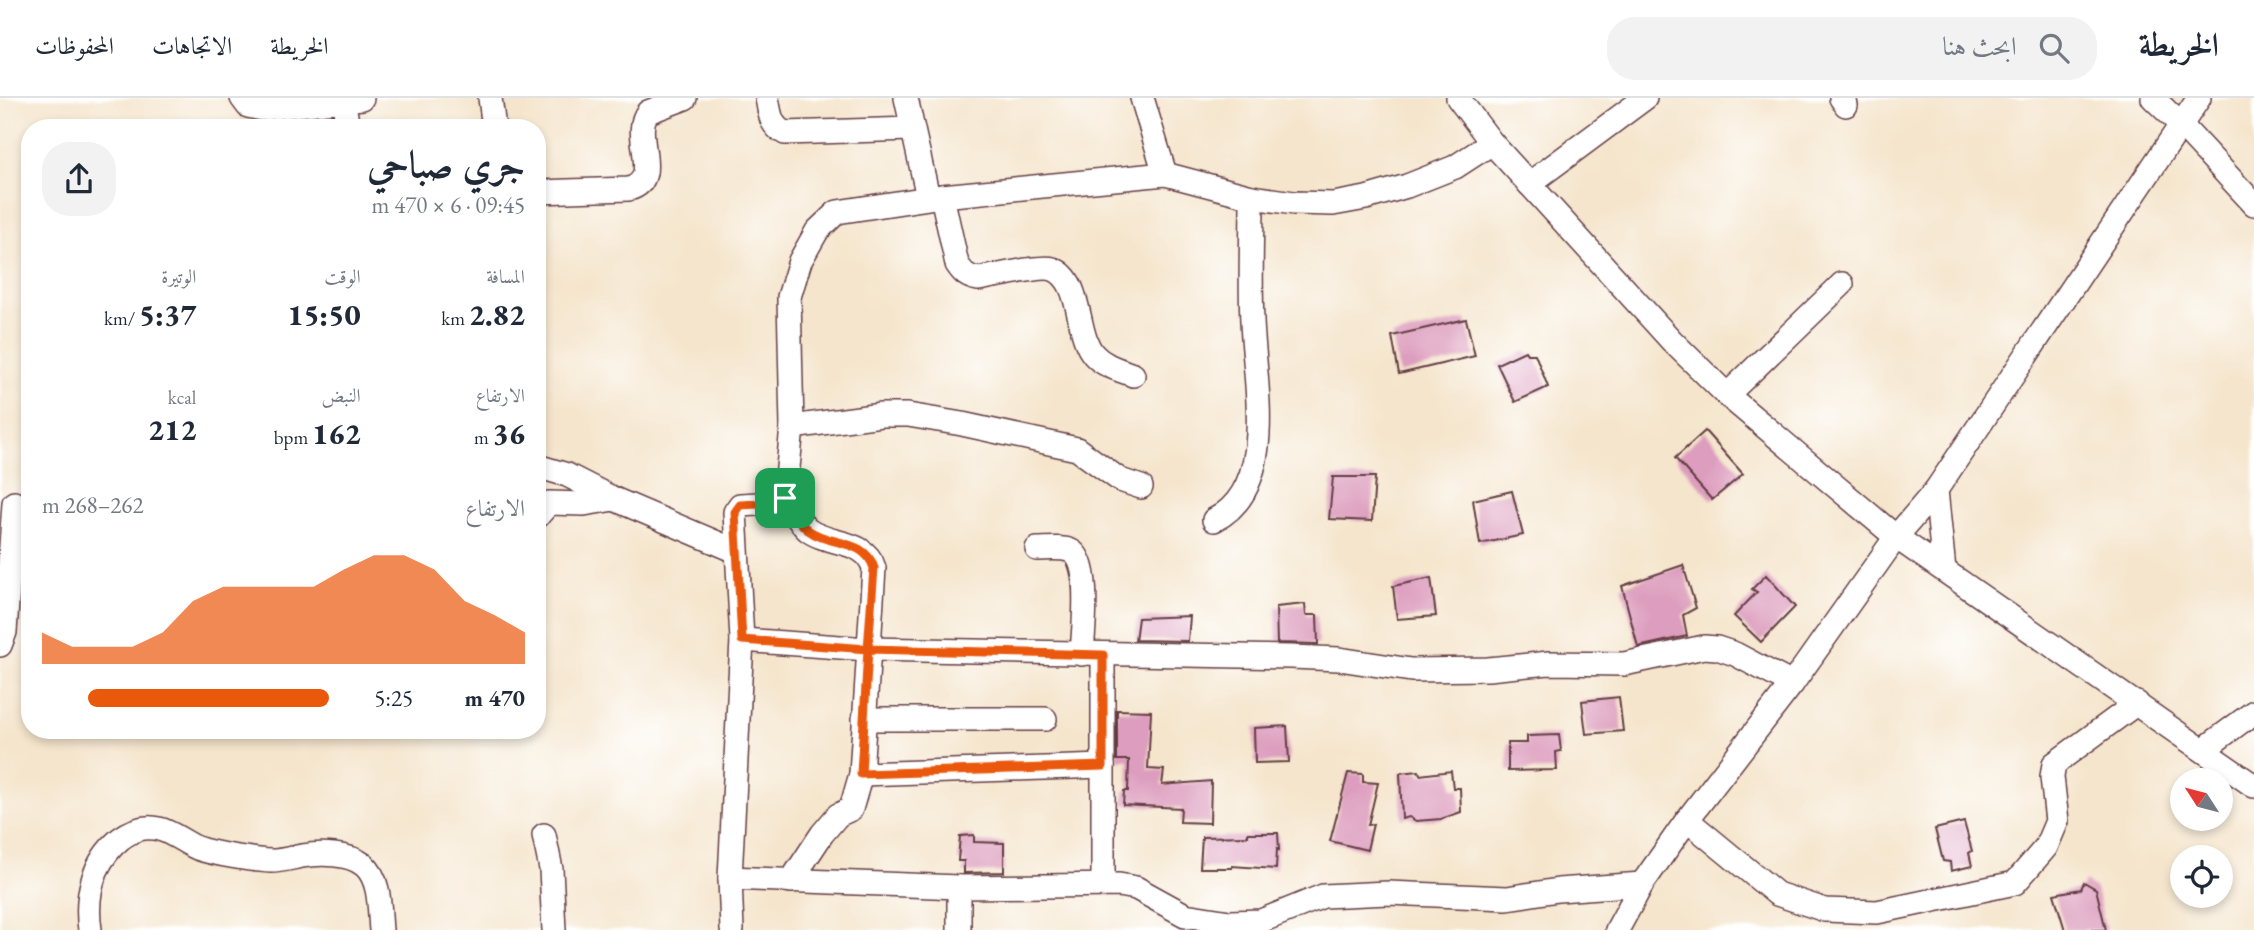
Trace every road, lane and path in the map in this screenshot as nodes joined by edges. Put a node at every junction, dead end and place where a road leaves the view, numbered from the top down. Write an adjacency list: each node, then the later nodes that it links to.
1 (242, 98): 11 (street)
2 (490, 98): 13 (street)
3 (685, 98): 19 (street)
4 (767, 98): 15 (street)
5 (906, 98): 15 (street)
6 (1142, 98): 17 (street)
7 (1458, 98): 16 (street)
8 (1644, 98): 18 (street)
9 (2154, 98): 14 (street)
10 (2199, 98): 14 (street)
11 (349, 99): 12 (street)
12 (348, 119)
13 (493, 119)
14 (2181, 125): 22 (street); 29 (street)
15 (912, 129): 20 (street)
16 (1492, 143): 18 (street); 21 (street)
17 (1165, 174): 20 (street); 21 (street)
18 (1529, 184): 25 (street)
19 (546, 192)
20 (935, 196): 24 (street); 26 (street)
21 (1252, 197): 34 (street)
22 (2254, 204)
23 (1842, 284): 25 (street)
24 (1133, 375)
25 (1727, 395): 35 (street)
26 (792, 427): 28 (street); 30 (street)
27 (546, 469): 31 (street)
28 (1141, 487)
29 (1936, 490): 35 (street); 38 (street)
30 (785, 498): 37 (street); 41 (street)
31 (614, 499): 33 (street); 37 (street)
32 (15, 502): 40 (street)
33 (546, 506)
34 (1214, 520)
35 (1896, 537): 38 (street); 43 (street)
36 (1037, 549): 42 (street)
37 (736, 551): 39 (street)
38 (1944, 570): 44 (street)
39 (742, 640): 41 (street); 54 (street)
40 (0, 645)
41 (868, 649): 42 (street); 46 (street)
42 (1093, 654): 43 (street); 49 (street)
43 (1792, 684): 52 (street)
44 (2137, 703): 48 (street); 52 (street)
45 (2254, 712): 48 (street)
46 (864, 719): 47 (street); 50 (street)
47 (1045, 719)
48 (2203, 750): 51 (street)
49 (1103, 766): 50 (street); 57 (street)
50 (861, 774): 55 (street)
51 (2254, 786)
52 (1687, 820): 56 (street)
53 (544, 835): 62 (street)
54 (730, 878): 55 (street); 63 (street)
55 (791, 880): 58 (street)
56 (1642, 884): 59 (street); 65 (street)
57 (1103, 885): 58 (street); 59 (street)
58 (959, 887): 64 (street)
59 (1230, 926)
60 (90, 930): 61 (street)
61 (381, 930)
62 (554, 930)
63 (732, 930)
64 (959, 930)
65 (1617, 930)

